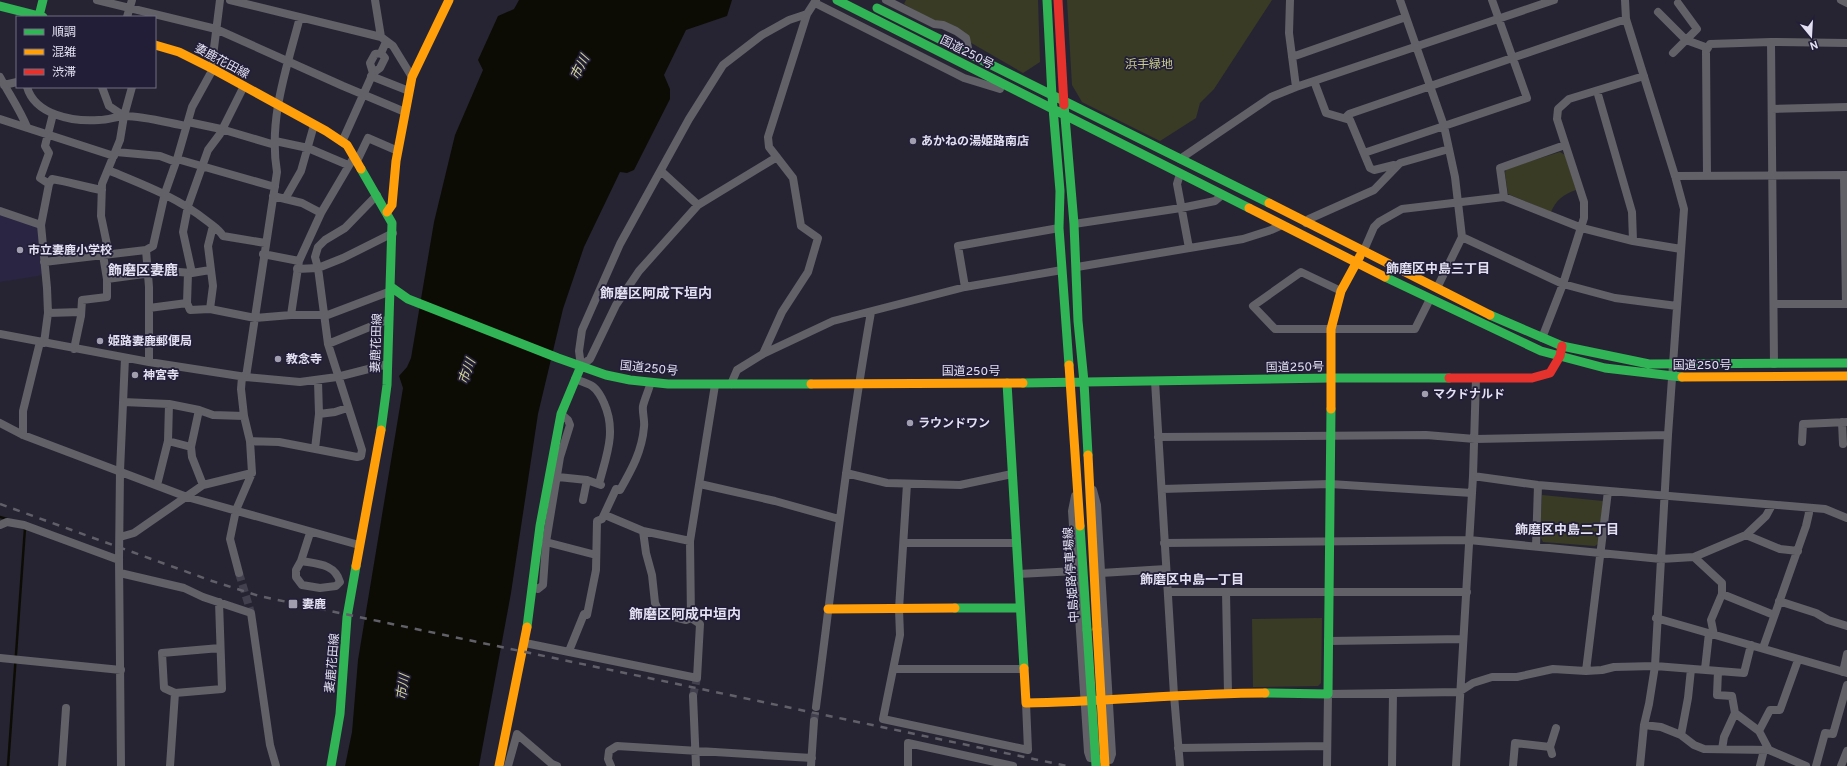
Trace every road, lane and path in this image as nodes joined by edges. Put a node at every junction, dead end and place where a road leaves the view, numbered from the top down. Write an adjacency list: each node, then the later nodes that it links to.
1 (43, 0): 27 (main road)
2 (97, 0): 25 (street)
3 (132, 0): 25 (street)
4 (220, 0): 34 (street)
5 (230, 0): 22 (street)
6 (375, 0): 35 (street)
7 (449, 0): 51 (main road)
8 (837, 0): 61 (main road, 国道250号)
9 (886, 0): 42 (street)
10 (1047, 0): 65 (main road, 中島姫路停車場線)
11 (1058, 0): 66 (main road, 中島姫路停車場線)
12 (1290, 0): 44 (street)
13 (1400, 0): 30 (street)
14 (1492, 0): 32 (street)
15 (1554, 0): 32 (street)
16 (1625, 0): 33 (street)
17 (1841, 0): 21 (street)
18 (816, 2): 26 (street); 61 (street)
19 (866, 3): 42 (main road, 国道250号)
20 (1678, 3): 36 (street)
21 (1847, 3)
22 (260, 4): 29 (street)
23 (1, 8): 27 (main road)
24 (1658, 12): 36 (street)
25 (128, 13): 28 (street)
26 (806, 14): 91 (street); 99 (street)
27 (41, 16)
28 (144, 16)
29 (300, 17): 35 (street); 46 (street)
30 (1406, 17): 40 (street); 44 (street)
31 (156, 18): 34 (street)
32 (1499, 19): 40 (street); 45 (street)
33 (1626, 19): 45 (street); 49 (street)
34 (216, 29): 46 (street); 47 (street)
35 (383, 39): 48 (street); 51 (street)
36 (1686, 40): 41 (street); 43 (street)
37 (1771, 42): 38 (street); 41 (street); 70 (street)
38 (1847, 43)
39 (156, 46): 47 (main road, 妻鹿花田線)
40 (1417, 46): 52 (street); 57 (street)
41 (1708, 48): 104 (street)
42 (969, 53): 65 (main road, 国道250号)
43 (1673, 53)
44 (1292, 57): 56 (street)
45 (1513, 59): 57 (street); 79 (street)
46 (288, 61): 64 (street); 67 (street)
47 (213, 69): 55 (main road, 妻鹿花田線); 77 (street)
48 (372, 74): 62 (street); 64 (street)
49 (1644, 76): 63 (street); 103 (street)
50 (0, 77): 54 (street)
51 (412, 77): 62 (main road)
52 (1314, 81): 56 (street); 75 (street)
53 (16, 82): 54 (street)
54 (4, 85): 80 (street)
55 (244, 86): 67 (main road, 妻鹿花田線); 81 (street)
56 (1296, 87): 93 (street)
57 (1431, 87): 75 (street); 79 (street)
58 (27, 88): 72 (street)
59 (102, 88): 74 (street)
60 (132, 88): 74 (street)
61 (1015, 90): 69 (main road, 国道250号)
62 (409, 91): 71 (main road)
63 (1597, 91): 85 (street); 131 (street)
64 (363, 94): 71 (street); 83 (street)
65 (1052, 96): 66 (main road, 国道250号); 69 (main road, 中島姫路停車場線)
66 (1065, 103): 73 (main road, 中島姫路停車場線); 93 (main road, 国道250号)
67 (277, 105): 78 (main road, 妻鹿花田線); 84 (street)
68 (1847, 107): 70 (street)
69 (1053, 109): 73 (main road, 国道250号); 126 (main road, 中島姫路停車場線)
70 (1772, 109): 101 (street)
71 (405, 112): 88 (main road)
72 (53, 114): 74 (street); 82 (street)
73 (1065, 115): 100 (main road, 国道250号); 122 (main road, 中島姫路停車場線)
74 (124, 116): 77 (street); 90 (street)
75 (1345, 118): 89 (street)
76 (0, 120): 80 (street)
77 (187, 124): 81 (street); 94 (street)
78 (314, 125): 83 (main road, 妻鹿花田線); 86 (street)
79 (1444, 126): 87 (street); 89 (street)
80 (27, 128): 82 (street)
81 (222, 129): 84 (street); 96 (street)
82 (48, 134): 90 (street); 105 (street)
83 (342, 142): 92 (main road, 妻鹿花田線)
84 (275, 143): 86 (street); 106 (street)
85 (1565, 145): 112 (street); 127 (street)
86 (308, 148): 95 (street); 113 (street)
87 (1449, 149): 97 (street); 114 (street)
88 (398, 151): 92 (street); 119 (main road)
89 (1364, 153): 97 (street)
90 (115, 154): 94 (street); 98 (street)
91 (777, 157): 115 (street); 176 (street)
92 (356, 159): 95 (street); 109 (main road, 妻鹿花田線)
93 (1180, 159): 121 (main road, 国道250号)
94 (177, 160): 96 (street); 108 (street)
95 (348, 165): 120 (street)
96 (203, 166): 106 (street); 116 (street)
97 (1396, 167): 121 (street)
98 (108, 170): 107 (street); 108 (street)
99 (661, 171): 115 (street); 184 (street)
100 (1180, 174): 110 (main road, 国道250号); 117 (street)
101 (1773, 175): 102 (street); 104 (street); 157 (street)
102 (1845, 175): 158 (street)
103 (1675, 176): 104 (street); 135 (street)
104 (1707, 176)
105 (49, 184): 107 (street); 123 (street)
106 (275, 187): 111 (street)
107 (102, 190): 139 (street)
108 (165, 193): 116 (street); 136 (street)
109 (376, 195): 119 (main road, 妻鹿花田線); 133 (street)
110 (1222, 195): 117 (street); 124 (main road, 国道250号)
111 (273, 196): 113 (street); 132 (street)
112 (1504, 197): 114 (street); 127 (street)
113 (285, 199): 120 (street)
114 (1458, 202): 129 (street); 137 (street)
115 (698, 205): 184 (street)
116 (188, 206): 125 (street); 147 (street)
117 (1181, 208): 122 (street); 134 (street)
118 (0, 211): 123 (street)
119 (387, 212): 128 (main road, 妻鹿花田線)
120 (321, 213): 130 (street)
121 (1306, 223): 137 (main road, 国道250号)
122 (1074, 224): 143 (main road, 中島姫路停車場線)
123 (41, 225): 140 (street)
124 (1282, 225): 134 (street); 141 (main road, 国道250号)
125 (213, 226): 132 (street); 145 (street)
126 (1059, 228): 146 (main road, 中島姫路停車場線); 151 (street)
127 (1582, 228): 131 (street); 150 (street)
128 (393, 233): 144 (street); 153 (main road, 妻鹿花田線)
129 (1462, 237): 150 (street); 152 (street)
130 (309, 240): 133 (street); 142 (street)
131 (1633, 241): 135 (street)
132 (265, 243): 138 (street)
133 (320, 246): 144 (street)
134 (1189, 248): 143 (street)
135 (1680, 249): 159 (street)
136 (146, 250): 139 (street); 148 (street)
137 (1364, 250): 141 (main road); 152 (main road, 国道250号)
138 (263, 254): 142 (street); 167 (street)
139 (106, 255): 140 (street); 149 (street)
140 (44, 262): 164 (street)
141 (1357, 262): 154 (main road); 155 (main road, 国道250号)
142 (298, 265): 144 (street); 165 (street)
143 (1077, 267): 196 (main road, 中島姫路停車場線)
144 (318, 268): 166 (street)
145 (210, 270): 147 (street); 161 (street)
146 (1062, 270): 151 (street); 195 (main road, 中島姫路停車場線)
147 (190, 273): 148 (street); 156 (street)
148 (149, 274): 149 (street); 160 (street)
149 (107, 279): 162 (street)
150 (1563, 284): 159 (street); 171 (street)
151 (965, 287): 163 (street)
152 (1437, 288): 171 (main road, 国道250号)
153 (391, 289): 166 (street); 168 (main road, 妻鹿花田線); 184 (main road, 国道250号)
154 (1341, 291): 169 (main road); 169 (street)
155 (1430, 299): 169 (street); 177 (main road, 国道250号)
156 (187, 303): 160 (street); 161 (street)
157 (1774, 304): 158 (street); 183 (street)
158 (1846, 304)
159 (1677, 306): 182 (street)
160 (149, 308): 179 (street)
161 (210, 309): 167 (street)
162 (81, 312): 164 (street); 175 (street)
163 (871, 312): 176 (street); 197 (street)
164 (48, 313): 172 (street)
165 (291, 315): 166 (street); 167 (street)
166 (324, 316): 173 (street)
167 (255, 318): 186 (street)
168 (389, 319): 173 (street); 181 (main road, 妻鹿花田線)
169 (1331, 329): 188 (main road)
170 (0, 334): 172 (street)
171 (1542, 338): 174 (main road, 国道250号)
172 (42, 343): 175 (street); 210 (street)
173 (328, 344): 187 (street)
174 (1562, 346): 177 (main road, 国道250号); 182 (main road, 国道250号)
175 (74, 349): 178 (street)
176 (763, 354): 198 (street)
177 (1560, 356): 189 (main road, 国道250号); 190 (main road, 国道250号)
178 (125, 358): 179 (street); 201 (street)
179 (149, 362): 186 (street)
180 (1847, 363): 183 (main road, 国道250号)
181 (388, 364): 187 (street); 260 (main road, 妻鹿花田線)
182 (1673, 364): 183 (main road, 国道250号); 190 (street)
183 (1774, 364)
184 (581, 366): 191 (main road); 194 (main road, 国道250号)
185 (1847, 376): 190 (main road, 国道250号)
186 (244, 377): 192 (street); 207 (street)
187 (337, 377): 192 (street); 203 (street)
188 (1330, 378): 189 (main road, 国道250号); 193 (main road, 国道250号); 212 (main road)
189 (1476, 378): 214 (street)
190 (1672, 378): 211 (street)
191 (575, 379): 206 (main road); 228 (street)
192 (318, 381): 205 (street)
193 (1154, 381): 196 (main road, 国道250号); 213 (street)
194 (651, 382): 200 (main road, 国道250号); 245 (street)
195 (1070, 382): 196 (main road, 国道250号); 199 (main road, 国道250号); 229 (main road, 中島姫路停車場線)
196 (1084, 382): 225 (main road, 中島姫路停車場線)
197 (858, 383): 198 (main road, 国道250号); 199 (main road, 国道250号); 223 (street)
198 (731, 384): 200 (main road, 国道250号)
199 (1007, 384): 224 (main road)
200 (715, 385): 230 (street)
201 (123, 402): 202 (street); 221 (street)
202 (169, 404): 204 (street); 215 (street)
203 (348, 408): 205 (street); 220 (street)
204 (199, 410): 207 (street); 219 (street)
205 (318, 414): 220 (street)
206 (561, 414): 227 (street); 275 (main road)
207 (244, 416): 216 (street)
208 (1844, 422): 217 (street); 218 (street)
209 (0, 423): 210 (street)
210 (22, 435): 221 (street)
211 (1668, 435): 214 (street); 239 (street)
212 (1331, 436): 213 (street); 214 (street); 232 (main road)
213 (1158, 437): 236 (street)
214 (1475, 438): 226 (street)
215 (168, 441): 219 (street); 233 (street)
216 (250, 441): 220 (street); 222 (street)
217 (1802, 442)
218 (1843, 444)
219 (191, 447): 234 (street)
220 (315, 449)
221 (120, 471): 233 (street); 252 (street)
222 (252, 473): 234 (street); 244 (street)
223 (846, 473): 231 (street); 247 (street)
224 (1012, 474): 231 (street); 258 (main road)
225 (1090, 476): 273 (street); 351 (main road, 中島姫路停車場線, bridge)
226 (1474, 476): 235 (street); 238 (street)
227 (558, 477): 228 (street); 255 (street)
228 (587, 480): 241 (street)
229 (1077, 481): 270 (street); 350 (main road, 中島姫路停車場線, bridge)
230 (700, 484): 247 (street); 254 (street)
231 (907, 484): 257 (street)
232 (1330, 484): 236 (street); 238 (street); 256 (main road)
233 (157, 485): 240 (street)
234 (203, 485): 240 (street)
235 (1538, 485): 237 (street); 261 (street)
236 (1162, 489): 259 (street)
237 (1608, 491): 239 (street); 263 (street)
238 (1472, 493): 253 (street)
239 (1666, 496): 242 (street); 266 (street)
240 (186, 497): 244 (street); 252 (street)
241 (583, 500)
242 (1772, 505): 243 (street); 251 (street)
243 (1808, 508): 246 (street); 262 (street)
244 (236, 510): 250 (street); 272 (street)
245 (604, 515): 249 (street); 264 (street)
246 (1847, 518)
247 (839, 519): 284 (street)
248 (0, 525): 267 (street)
249 (643, 531): 254 (street); 286 (street)
250 (310, 533): 260 (street); 268 (street)
251 (1746, 534): 262 (street); 265 (street)
252 (120, 537): 267 (street)
253 (1469, 540): 256 (street); 261 (street); 279 (street)
254 (690, 541): 289 (street)
255 (546, 542): 264 (street); 275 (street)
256 (1329, 542): 259 (street); 278 (main road)
257 (904, 543): 258 (street); 285 (street)
258 (1016, 543): 274 (main road)
259 (1164, 543): 269 (street)
260 (358, 545): 343 (main road, 妻鹿花田線)
261 (1536, 547): 263 (street)
262 (1798, 551): 281 (street)
263 (1601, 553): 266 (street); 309 (street)
264 (596, 555): 299 (street)
265 (1694, 557): 266 (street); 280 (street)
266 (1661, 559): 290 (street)
267 (119, 560): 271 (street)
268 (301, 561): 268 (street)
269 (1166, 569): 273 (street); 276 (street)
270 (1076, 572): 274 (street); 321 (street)
271 (120, 573): 282 (street); 307 (street)
272 (240, 573)
273 (1102, 573): 320 (street)
274 (1018, 574): 283 (main road)
275 (533, 588): 295 (main road)
276 (1168, 592): 277 (street); 318 (street)
277 (1226, 592): 278 (street); 315 (street)
278 (1329, 592): 279 (street); 294 (main road)
279 (1467, 592): 293 (street)
280 (1722, 594): 288 (street); 292 (street)
281 (1779, 601): 288 (street); 291 (street)
282 (218, 602): 297 (street); 342 (street)
283 (1020, 608): 285 (main road); 304 (main road)
284 (828, 609): 285 (main road); 323 (street)
285 (899, 609): 308 (street)
286 (660, 614): 287 (street); 289 (street)
287 (634, 615)
288 (1774, 615): 298 (street)
289 (691, 618): 299 (street)
290 (1656, 618): 292 (street); 303 (street)
291 (1847, 626)
292 (1711, 634): 296 (street); 306 (street)
293 (1463, 639): 294 (street); 313 (street)
294 (1328, 641): 317 (main road)
295 (525, 643): 299 (street); 344 (main road)
296 (1751, 644): 298 (street); 310 (street)
297 (220, 648): 314 (street); 314 (street)
298 (1763, 648): 302 (street)
299 (569, 651)
300 (1847, 654): 311 (street)
301 (0, 658): 307 (street)
302 (1798, 660): 311 (street); 329 (street)
303 (1655, 666): 305 (street); 309 (street); 327 (street)
304 (1024, 668): 308 (street); 322 (main road)
305 (1691, 669): 306 (street); 330 (street)
306 (1704, 669): 310 (street)
307 (121, 670): 340 (street)
308 (894, 670): 322 (street)
309 (1586, 671): 313 (street)
310 (1718, 671): 325 (street)
311 (1845, 673)
312 (1847, 685): 360 (street)
313 (1459, 692): 316 (street); 355 (street)
314 (174, 693): 341 (street)
315 (1228, 693): 317 (main road); 318 (main road)
316 (1393, 693): 317 (street); 354 (street)
317 (1328, 694): 331 (street)
318 (1174, 695): 320 (main road); 332 (street)
319 (693, 696): 335 (street)
320 (1108, 700): 321 (main road); 321 (street)
321 (1084, 702): 322 (main road)
322 (1026, 703)
323 (816, 707)
324 (66, 708): 339 (street)
325 (1735, 713): 329 (street); 333 (street)
326 (814, 721): 337 (street)
327 (1644, 725): 330 (street); 357 (street)
328 (1556, 728): 356 (street)
329 (1759, 731): 334 (street)
330 (1681, 735): 333 (street)
331 (1327, 746): 332 (street); 353 (street)
332 (1178, 748): 352 (street)
333 (1722, 749): 334 (street)
334 (1767, 750): 358 (street); 359 (street)
335 (696, 751): 337 (street); 346 (street); 347 (street)
336 (1847, 751): 361 (street)
337 (811, 762)
338 (553, 765): 345 (street)
339 (62, 766)
340 (121, 766)
341 (170, 766)
342 (276, 766)
343 (331, 766)
344 (499, 766)
345 (508, 766)
346 (611, 766)
347 (696, 766)
348 (908, 766): 349 (street)
349 (1013, 766)
350 (1096, 766)
351 (1105, 766)
352 (1180, 766)
353 (1327, 766)
354 (1392, 766)
355 (1456, 766)
356 (1513, 766)
357 (1640, 766)
358 (1760, 766)
359 (1806, 766)
360 (1816, 766)
361 (1841, 766)

